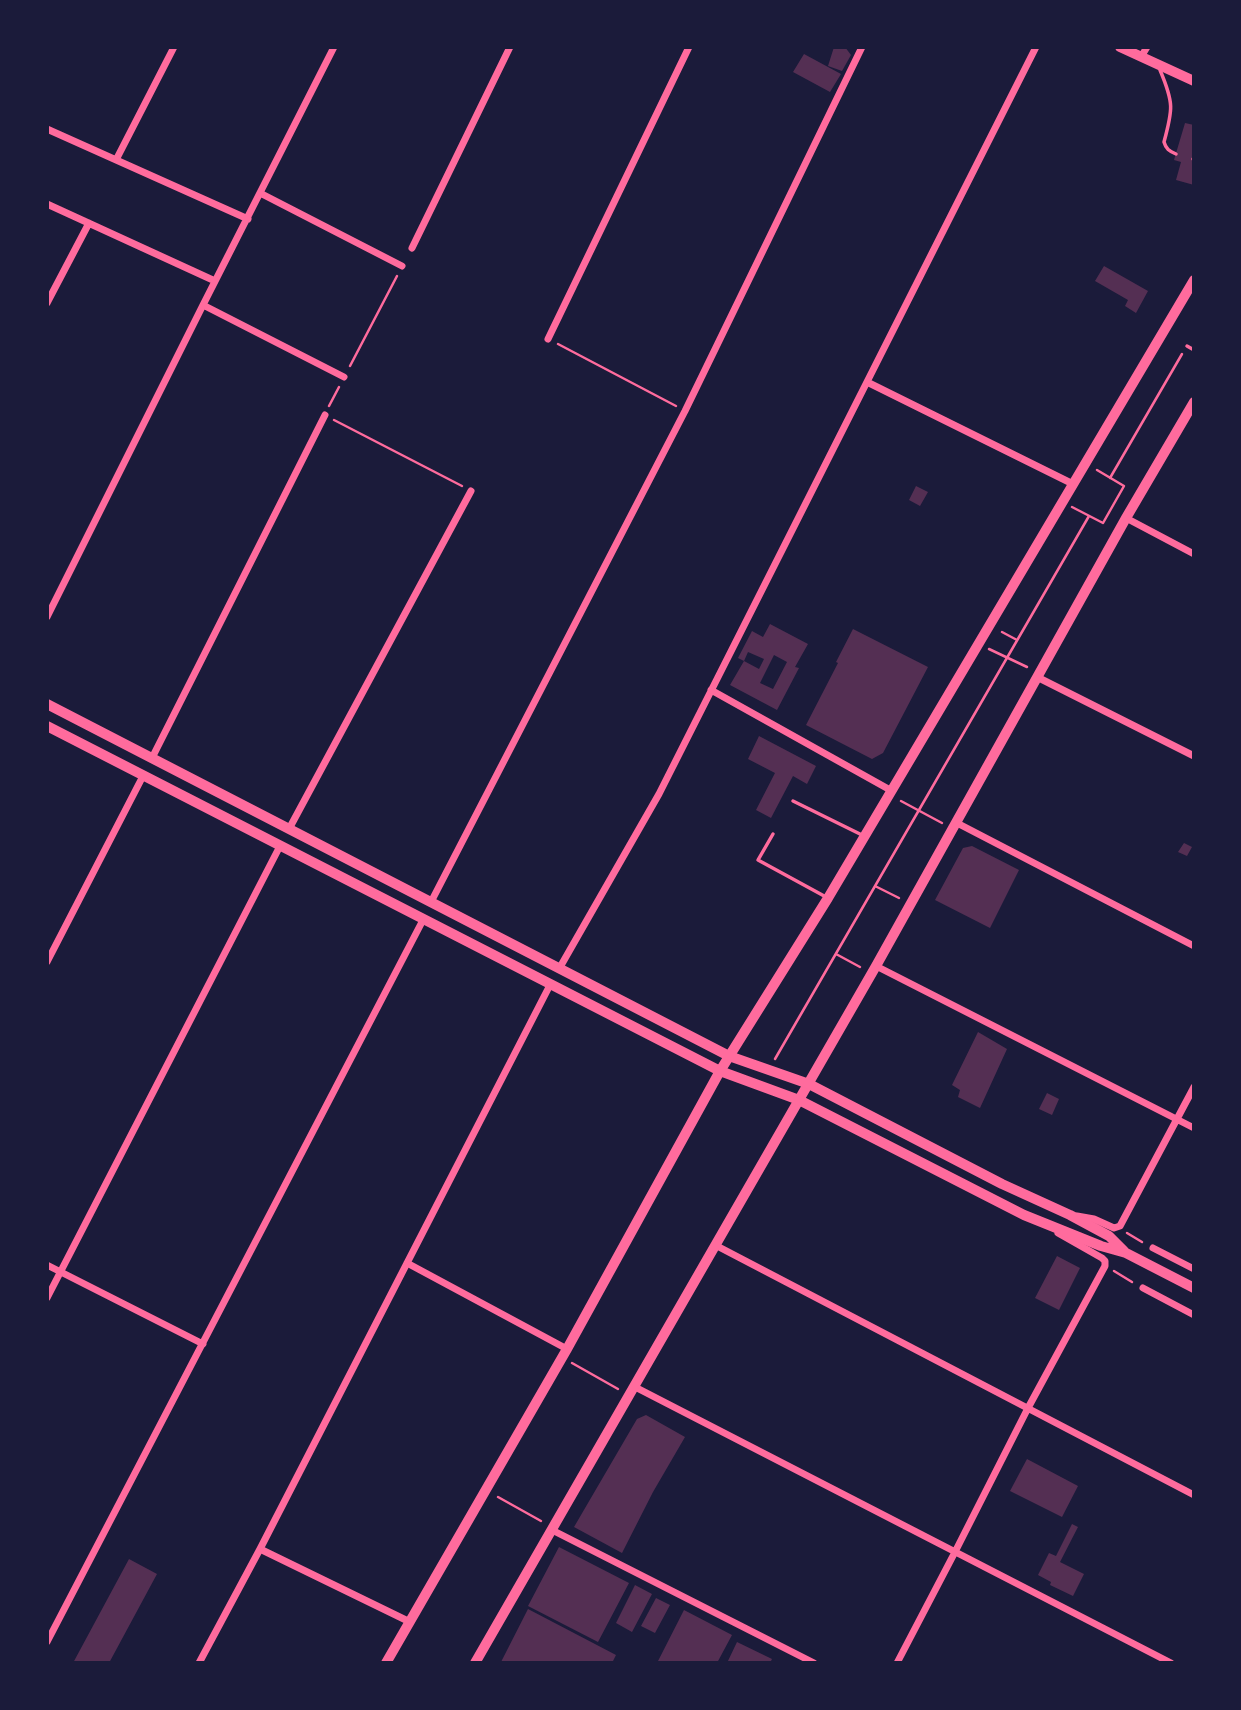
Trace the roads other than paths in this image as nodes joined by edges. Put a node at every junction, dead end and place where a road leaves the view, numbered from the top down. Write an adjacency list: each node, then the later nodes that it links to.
1 (174, 47): 13 (street)
2 (334, 47): 14 (street)
3 (510, 47): 18 (street)
4 (689, 47): 24 (street)
5 (862, 47): 51 (street)
6 (1036, 47): 28 (street)
7 (1120, 47): 8 (main road)
8 (1144, 52): 9 (main road)
9 (1158, 64): 10 (main road); 12 (lane)
10 (1194, 81)
11 (47, 129): 13 (street)
12 (1176, 154)
13 (116, 160): 16 (street)
14 (260, 193): 16 (street); 19 (street)
15 (47, 204): 17 (street)
16 (248, 219): 21 (street)
17 (89, 223): 21 (street); 22 (street)
18 (412, 248)
19 (402, 266)
20 (1194, 280): 31 (main road)
21 (215, 281): 23 (street)
22 (47, 303)
23 (203, 305): 27 (street); 35 (street)
24 (548, 339)
25 (1187, 346): 26 (lane)
26 (1194, 350)
27 (344, 377)
28 (867, 382): 31 (street); 37 (street)
29 (1194, 402): 33 (main road)
30 (324, 415): 41 (street)
31 (1073, 484): 43 (main road)
32 (471, 491): 46 (street)
33 (1126, 518): 34 (street); 36 (main road)
34 (1194, 554)
35 (47, 617)
36 (1039, 675): 40 (street); 45 (main road)
37 (711, 690): 43 (street); 55 (street)
38 (47, 704): 41 (main road)
39 (47, 726): 42 (main road)
40 (1194, 756)
41 (152, 758): 46 (main road)
42 (144, 776): 49 (main road); 54 (street)
43 (890, 792): 48 (main road)
44 (793, 801): 48 (lane)
45 (955, 826): 53 (street); 56 (main road)
46 (289, 829): 51 (main road)
47 (773, 834): 50 (lane)
48 (864, 836): 50 (main road)
49 (280, 846): 52 (main road); 73 (street)
50 (828, 898): 58 (main road)
51 (431, 902): 55 (main road)
52 (423, 920): 57 (main road); 78 (street)
53 (1194, 946)
54 (47, 962)
55 (559, 969): 58 (main road)
56 (874, 970): 60 (main road); 63 (street)
57 (550, 985): 59 (main road); 70 (street)
58 (729, 1056): 59 (main road); 60 (main road)
59 (720, 1071): 62 (main road); 79 (main road)
60 (809, 1084): 62 (main road); 66 (main road)
61 (1194, 1087): 63 (street)
62 (799, 1100): 65 (main road); 67 (main road)
63 (1177, 1120): 64 (street); 66 (street)
64 (1194, 1128)
65 (1024, 1214): 69 (main road); 81 (street)
66 (1070, 1215): 69 (main road)
67 (717, 1246): 80 (main road); 81 (street)
68 (1153, 1248): 72 (street)
69 (1126, 1253): 75 (main road)
70 (407, 1263): 79 (street); 84 (street)
71 (47, 1265): 73 (street)
72 (1194, 1269)
73 (60, 1272): 76 (street); 78 (street)
74 (1143, 1288): 77 (street)
75 (1193, 1288)
76 (47, 1298)
77 (1194, 1315)
78 (203, 1344): 87 (street)
79 (565, 1353): 86 (main road)
80 (632, 1391): 83 (main road); 85 (street)
81 (1028, 1408): 82 (street); 85 (street)
82 (1194, 1495)
83 (553, 1529): 90 (main road); 91 (street)
84 (260, 1549): 86 (street); 88 (street)
85 (956, 1552): 92 (street); 93 (street)
86 (410, 1622): 89 (main road)
87 (47, 1642)
88 (199, 1663)
89 (386, 1663)
90 (475, 1663)
91 (814, 1663)
92 (897, 1663)
93 (1171, 1663)

